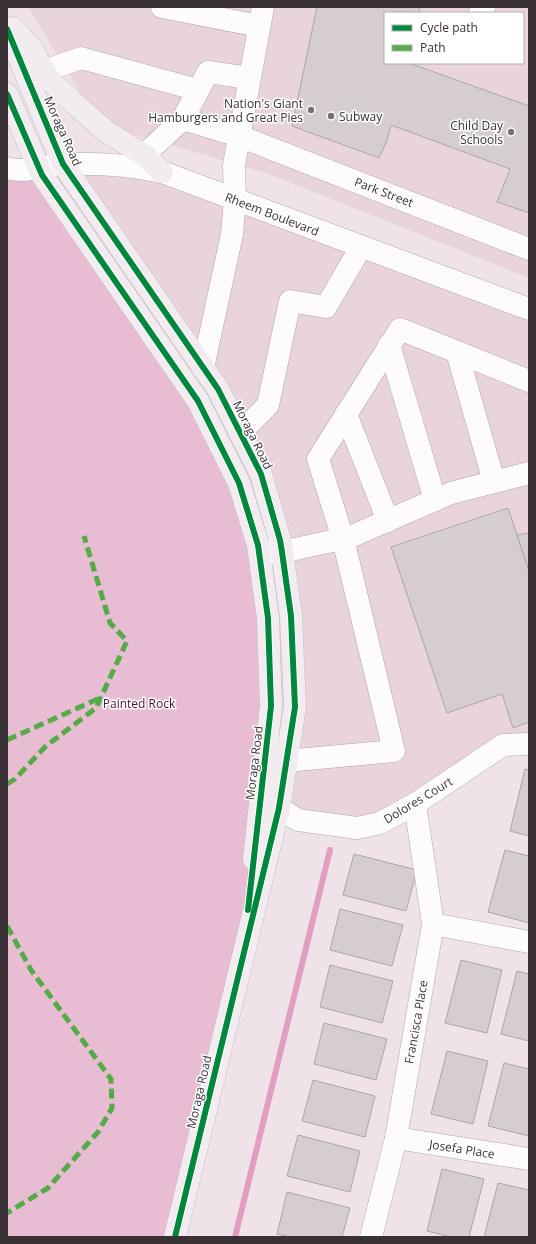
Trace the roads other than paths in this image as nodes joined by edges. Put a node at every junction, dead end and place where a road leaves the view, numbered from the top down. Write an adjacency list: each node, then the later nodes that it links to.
1 (162, 7): 2 (street)
2 (261, 17): 6 (street)
3 (7, 21): 5 (main road)
4 (7, 29): 12 (main road, Moraga Road)
5 (44, 71): 7 (street); 11 (main road)
6 (249, 78): 7 (street); 10 (street)
7 (198, 90): 9 (street)
8 (7, 94): 14 (main road, Moraga Road)
9 (183, 119): 10 (street, Park Street); 11 (street)
10 (239, 136): 16 (street); 18 (street, Park Street)
11 (144, 155): 15 (main road)
12 (63, 164): 14 (street, Rheem Boulevard); 15 (street, Rheem Boulevard); 22 (main road, Moraga Road)
13 (7, 168): 14 (street, Rheem Boulevard)
14 (40, 169): 32 (main road, Moraga Road)
15 (162, 172): 16 (street, Rheem Boulevard)
16 (235, 200): 17 (street, Rheem Boulevard); 22 (street)
17 (361, 247): 19 (street, Rheem Boulevard); 25 (street)
18 (529, 249)
19 (529, 309)
20 (389, 346): 21 (street); 24 (street); 28 (street)
21 (457, 352): 23 (street); 27 (street)
22 (203, 368): 25 (main road, Moraga Road)
23 (529, 381)
24 (346, 414): 29 (street); 30 (street)
25 (240, 433): 31 (main road, Moraga Road)
26 (529, 473): 27 (street)
27 (494, 482): 28 (street)
28 (435, 500): 29 (street)
29 (388, 520): 30 (street)
30 (343, 539): 31 (street); 34 (street)
31 (282, 552): 32 (street); 34 (main road, Moraga Road)
32 (259, 553): 39 (main road, Moraga Road)
33 (529, 744): 35 (street, Dolores Court)
34 (286, 761): 36 (main road, Moraga Road)
35 (415, 804): 36 (street, Dolores Court); 37 (street, Francisca Place)
36 (279, 808): 39 (main road, Moraga Road)
37 (433, 924): 38 (street); 40 (street, Francisca Place)
38 (529, 942)
39 (244, 952): 42 (main road, Moraga Road)
40 (396, 1138): 41 (street, Josefa Place); 43 (street, Francisca Place)
41 (529, 1159)
42 (175, 1237)
43 (371, 1237)

